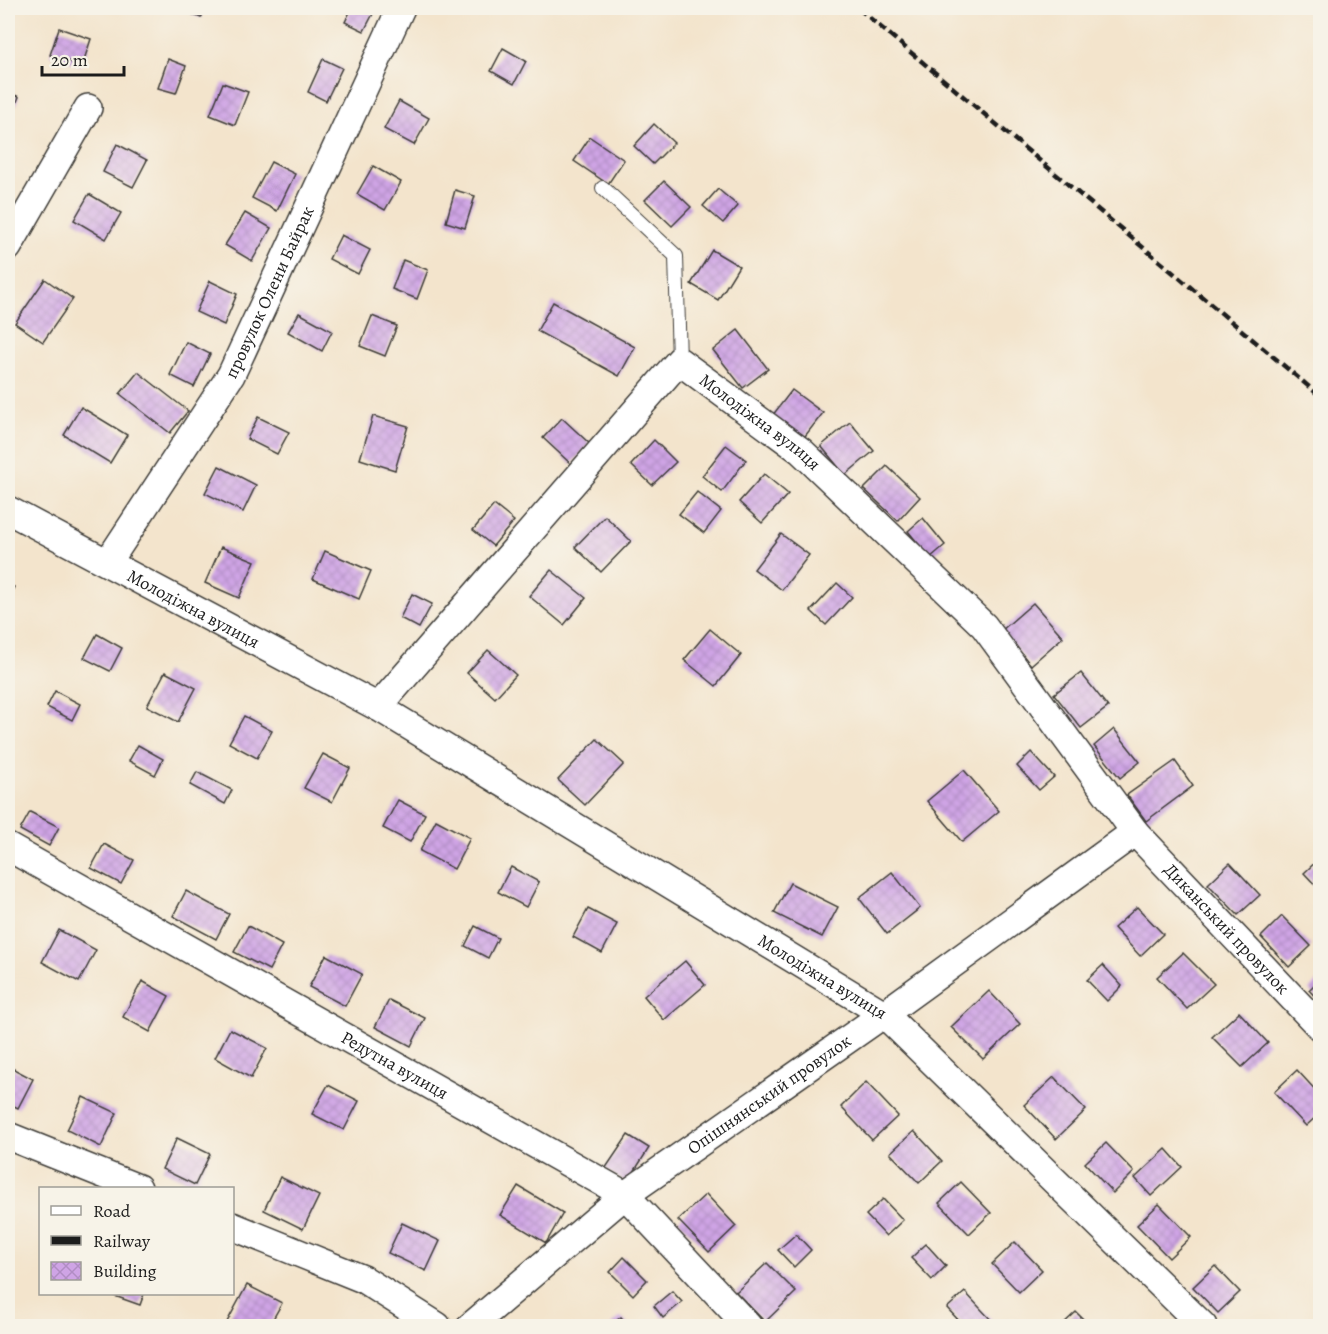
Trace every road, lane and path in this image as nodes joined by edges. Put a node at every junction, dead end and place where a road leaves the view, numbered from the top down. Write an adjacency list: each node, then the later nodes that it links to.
1 (401, 8): 7 (street, провулок Олени Байрак)
2 (88, 108): 4 (street)
3 (603, 188): 5 (lane)
4 (8, 247)
5 (679, 361): 8 (street); 9 (street, Молодіжна вулиця)
6 (8, 510): 7 (street, Молодіжна вулиця)
7 (108, 562): 8 (street, Молодіжна вулиця)
8 (378, 707): 11 (street, Молодіжна вулиця)
9 (1135, 832): 11 (street, Опішнянський провулок); 12 (street, Диканський провулок)
10 (8, 847): 15 (street, Редутна вулиця)
11 (884, 1014): 15 (street, Опішнянський провулок); 20 (street, Молодіжна вулиця)
12 (1320, 1027)
13 (8, 1136): 14 (street)
14 (136, 1187)
15 (625, 1195): 18 (street, Опішнянський провулок); 19 (street, Редутна вулиця)
16 (234, 1227): 17 (street)
17 (437, 1326)
18 (471, 1326)
19 (748, 1326)
20 (1203, 1326)

